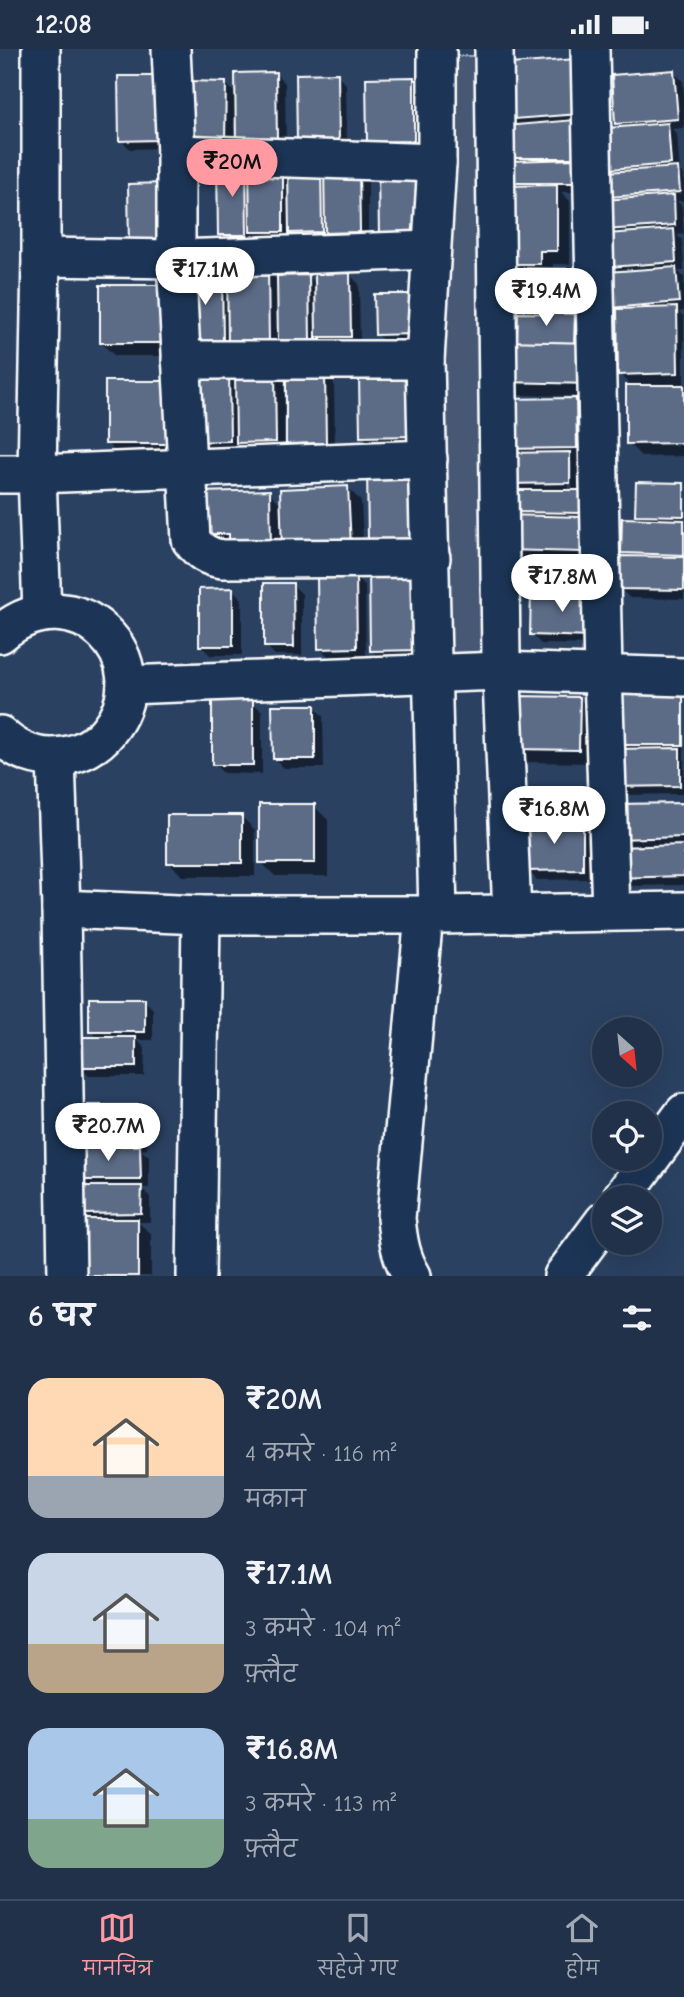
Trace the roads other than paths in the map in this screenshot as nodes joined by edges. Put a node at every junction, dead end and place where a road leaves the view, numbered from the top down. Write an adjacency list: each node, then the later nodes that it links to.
1 (41, 49): 9 (street)
2 (171, 49): 6 (street)
3 (437, 49): 7 (street)
4 (494, 49): 20 (street)
5 (590, 49): 22 (street)
6 (176, 154): 7 (street); 10 (street)
7 (437, 163): 8 (street)
8 (431, 250): 10 (street); 12 (street)
9 (41, 257): 10 (street); 16 (street)
10 (176, 259): 11 (street)
11 (181, 360): 12 (street); 14 (street)
12 (425, 360): 13 (street)
13 (428, 460): 14 (street); 17 (street)
14 (187, 467): 16 (street); 17 (street)
15 (0, 474): 16 (street)
16 (37, 474): 18 (street)
17 (431, 558): 21 (street)
18 (42, 613): 19 (street); 24 (street)
19 (0, 634)
20 (501, 671): 21 (street); 22 (street); 30 (street)
21 (432, 672): 24 (street); 32 (street)
22 (604, 674): 23 (street); 28 (street)
23 (684, 677)
24 (126, 685): 26 (street)
25 (0, 734): 26 (street)
26 (55, 758): 27 (street)
27 (61, 909): 31 (street); 36 (street)
28 (611, 911): 29 (street); 30 (street)
29 (684, 911)
30 (512, 914): 32 (street)
31 (201, 915): 32 (street); 37 (street)
32 (431, 915): 38 (street)
33 (684, 1113): 34 (street)
34 (631, 1185)
35 (592, 1237): 39 (street)
36 (67, 1276)
37 (196, 1276)
38 (412, 1276)
39 (563, 1276)

